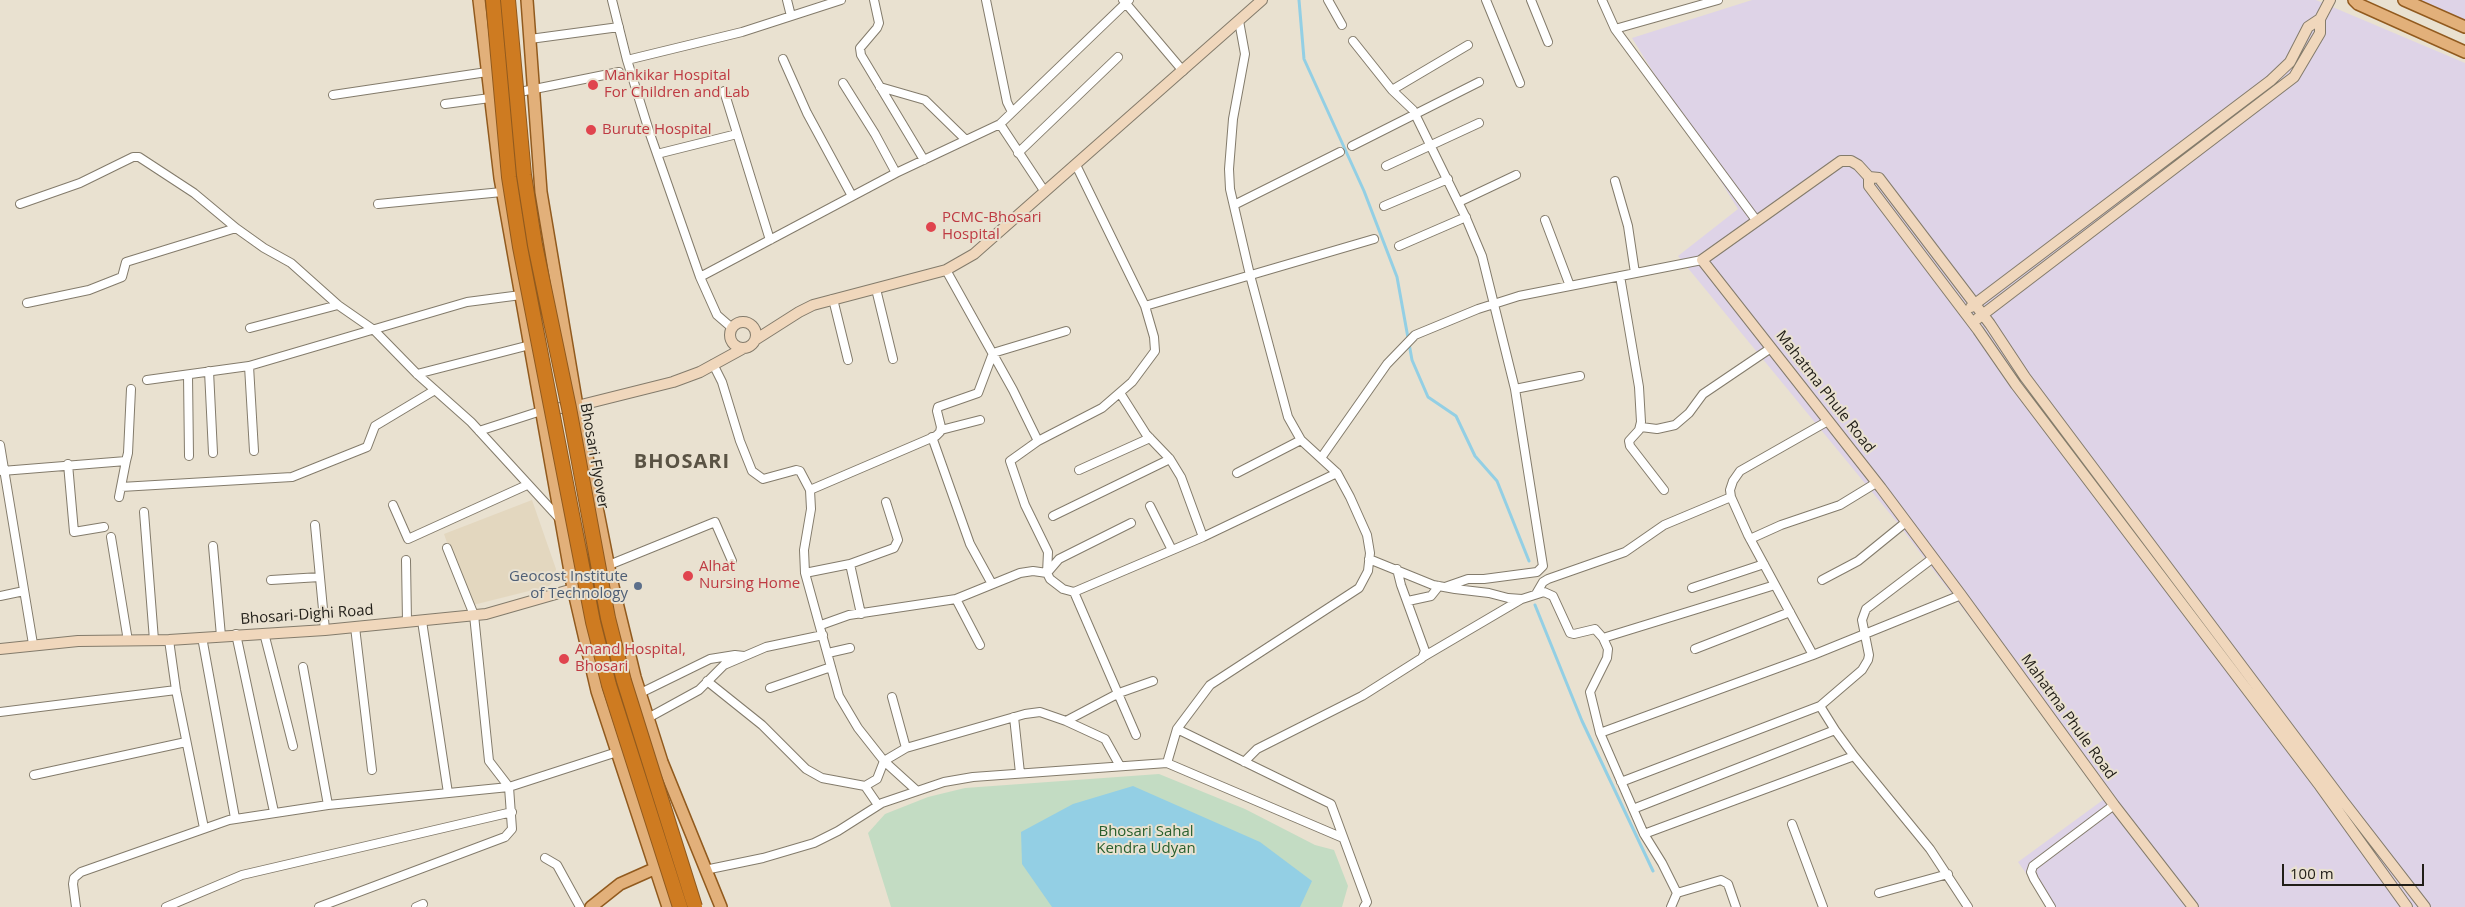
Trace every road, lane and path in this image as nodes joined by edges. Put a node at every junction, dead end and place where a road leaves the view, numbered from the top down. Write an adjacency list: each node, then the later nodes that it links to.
1 (479, 0): 36 (main road)
2 (492, 0): 283 (highway, bridge)
3 (508, 0): 284 (highway, Bhosari Flyover, bridge)
4 (527, 0): 27 (main road)
5 (612, 0): 24 (street)
6 (786, 0): 20 (street)
7 (841, 0): 20 (street)
8 (874, 0): 41 (street)
9 (986, 0): 48 (street)
10 (1262, 0): 22 (street)
11 (1328, 0): 23 (street)
12 (1486, 0): 40 (street)
13 (1531, 0): 29 (street)
14 (1602, 0): 26 (street)
15 (1718, 0): 26 (street)
16 (2330, 0): 21 (street)
17 (2354, 0): 31 (main road)
18 (2404, 0): 25 (main road)
19 (1126, 1): 35 (street); 48 (street)
20 (791, 16): 34 (street)
21 (2320, 19): 94 (street); 98 (street)
22 (1239, 22): 35 (street); 73 (street)
23 (1342, 25)
24 (619, 27): 27 (street); 34 (street)
25 (2465, 27)
26 (1615, 29): 77 (street)
27 (530, 39): 42 (main road)
28 (1353, 41): 43 (street)
29 (1548, 42)
30 (1468, 45): 43 (street)
31 (2465, 52)
32 (1118, 57): 57 (street)
33 (784, 59): 69 (street)
34 (627, 60): 58 (street)
35 (1183, 71): 60 (street)
36 (487, 72): 45 (street); 46 (main road)
37 (619, 72): 42 (street)
38 (1479, 82): 49 (street)
39 (843, 83): 62 (street)
40 (1520, 83)
41 (880, 87): 53 (street); 59 (street)
42 (533, 89): 46 (street); 122 (main road)
43 (1392, 90): 49 (street)
44 (724, 91): 52 (street)
45 (333, 95)
46 (490, 98): 47 (street); 67 (main road)
47 (445, 104)
48 (1012, 112): 51 (street)
49 (1415, 115): 54 (street); 55 (street)
50 (1479, 123): 55 (street)
51 (1000, 124): 53 (street); 57 (street)
52 (737, 134): 58 (street); 80 (street)
53 (966, 140): 59 (street)
54 (1352, 146)
55 (1432, 146): 61 (street); 65 (street)
56 (1340, 152): 73 (street)
57 (1018, 153): 68 (street)
58 (657, 154): 87 (street)
59 (924, 160): 62 (street)
60 (1076, 165): 68 (street); 96 (street)
61 (1386, 166)
62 (896, 173): 69 (street)
63 (1516, 175): 70 (street)
64 (1869, 177): 77 (street); 94 (street); 97 (street)
65 (1448, 180): 70 (street); 74 (street)
66 (1615, 181): 84 (street)
67 (502, 192): 72 (street); 90 (main road)
68 (1045, 192): 83 (street)
69 (852, 196): 80 (street)
70 (1459, 202): 75 (street)
71 (20, 204): 78 (street)
72 (378, 204)
73 (1234, 205): 85 (street)
74 (1384, 206)
75 (1466, 217): 81 (street); 93 (street)
76 (1545, 220): 88 (street)
77 (1756, 220): 82 (street)
78 (236, 228): 92 (street); 95 (street)
79 (1374, 239): 85 (street)
80 (770, 240): 87 (street)
81 (1399, 246)
82 (1702, 260): 84 (street); 107 (street, Mahatma Phule Road)
83 (946, 270): 89 (street); 108 (street)
84 (1634, 273): 86 (street)
85 (1250, 275): 96 (street); 131 (street)
86 (1620, 276): 88 (street); 126 (street)
87 (700, 277): 101 (street)
88 (1570, 286): 93 (street)
89 (876, 289): 91 (street); 109 (street)
90 (521, 295): 102 (street); 105 (main road)
91 (833, 299): 104 (street); 110 (street)
92 (27, 303)
93 (1496, 303): 119 (street); 138 (street)
94 (1975, 304): 97 (street); 98 (street)
95 (338, 305): 100 (street); 102 (street)
96 (1145, 306): 121 (street)
97 (1964, 312): 99 (street)
98 (1982, 314): 99 (street); 156 (street)
99 (1972, 322): 159 (street)
100 (250, 328)
101 (732, 328): 104 (street); 106 (street)
102 (374, 330): 112 (street); 114 (street)
103 (1066, 330): 108 (street)
104 (756, 340): 106 (street)
105 (530, 345): 114 (street); 123 (main road)
106 (742, 348): 111 (street)
107 (1771, 348): 125 (street, Mahatma Phule Road); 126 (street)
108 (993, 353): 127 (street); 132 (street)
109 (893, 359)
110 (848, 360)
111 (714, 364): 122 (street); 148 (street)
112 (249, 366): 113 (street); 134 (street)
113 (209, 371): 115 (street); 135 (street)
114 (417, 374): 120 (street)
115 (188, 375): 117 (street); 136 (street)
116 (1580, 376): 119 (street)
117 (147, 380)
118 (131, 388): 139 (street)
119 (1516, 389): 186 (street)
120 (435, 390): 128 (street); 147 (street)
121 (1120, 393): 130 (street); 132 (street)
122 (577, 406): 123 (street); 176 (main road)
123 (541, 411): 128 (street); 158 (main road)
124 (980, 420): 127 (street)
125 (1828, 421): 145 (street, Mahatma Phule Road); 151 (street)
126 (1640, 427): 149 (street)
127 (941, 430): 129 (street)
128 (479, 431): 146 (street)
129 (932, 438): 148 (street); 184 (street)
130 (1150, 438): 137 (street); 141 (street)
131 (1301, 440): 138 (street); 143 (street)
132 (1038, 441): 179 (street)
133 (0, 445): 142 (street)
134 (254, 451)
135 (213, 453)
136 (189, 456)
137 (1170, 458): 157 (street); 165 (street)
138 (1321, 458): 144 (street)
139 (126, 461): 140 (street); 147 (street)
140 (68, 464): 142 (street); 163 (street)
141 (1079, 470)
142 (3, 471): 189 (street)
143 (1238, 473)
144 (1337, 473): 165 (street); 171 (street)
145 (1876, 483): 160 (street, Mahatma Phule Road); 166 (street)
146 (527, 485): 153 (street); 158 (street)
147 (121, 487): 150 (street)
148 (810, 490): 178 (street)
149 (1664, 490)
150 (119, 497)
151 (1731, 497): 166 (street); 191 (street)
152 (886, 502): 174 (street)
153 (393, 505)
154 (1150, 506): 169 (street)
155 (144, 512): 213 (street)
156 (2128, 514): 159 (street); 294 (street)
157 (1053, 516)
158 (561, 519): 187 (main road)
159 (2119, 521): 293 (street)
160 (1906, 522): 170 (street, Mahatma Phule Road); 183 (street)
161 (1131, 523): 179 (street)
162 (315, 525): 180 (street)
163 (104, 527)
164 (111, 537): 212 (street)
165 (1203, 537): 169 (street)
166 (1750, 539): 175 (street)
167 (213, 546): 209 (street)
168 (447, 548): 198 (street)
169 (1172, 550): 190 (street)
170 (1933, 558): 192 (street, Mahatma Phule Road); 207 (street)
171 (1369, 559): 177 (street); 239 (street)
172 (406, 560): 201 (street)
173 (732, 561): 176 (street)
174 (850, 564): 178 (street); 199 (street)
175 (1764, 564): 185 (street); 188 (street)
176 (609, 565): 181 (main road)
177 (1398, 569): 186 (street); 196 (street)
178 (805, 573): 202 (street)
179 (1047, 573): 184 (street); 190 (street)
180 (320, 577): 182 (street); 204 (street)
181 (611, 578): 187 (street, Bhosari-Dighi Road); 230 (main road)
182 (271, 580)
183 (1822, 580)
184 (992, 584): 195 (street)
185 (1775, 585): 197 (street); 211 (street)
186 (1442, 587): 194 (street); 196 (street)
187 (573, 588): 198 (street, Bhosari-Dighi Road); 234 (main road)
188 (1692, 588)
189 (24, 591): 193 (street); 215 (street)
190 (1074, 592): 231 (street)
191 (1536, 594): 194 (street); 211 (street)
192 (1962, 595): 207 (street); 261 (street, Mahatma Phule Road)
193 (0, 596)
194 (1522, 598): 223 (street)
195 (956, 599): 199 (street); 216 (street)
196 (1408, 601): 223 (street)
197 (1790, 612): 219 (street); 221 (street)
198 (474, 614): 200 (street, Bhosari-Dighi Road); 257 (street)
199 (861, 614): 202 (street)
200 (422, 620): 201 (street, Bhosari-Dighi Road); 259 (street)
201 (407, 622): 203 (street, Bhosari-Dighi Road)
202 (821, 625): 208 (street)
203 (355, 627): 204 (street, Bhosari-Dighi Road); 252 (street)
204 (325, 630): 205 (street, Bhosari-Dighi Road)
205 (264, 633): 206 (street, Bhosari-Dighi Road); 244 (street)
206 (236, 634): 209 (street, Bhosari-Dighi Road); 264 (street)
207 (1866, 634): 221 (street); 233 (street)
208 (823, 635): 220 (street); 222 (street)
209 (222, 636): 210 (street, Bhosari-Dighi Road)
210 (202, 637): 214 (street, Bhosari-Dighi Road); 266 (street)
211 (1604, 638): 241 (street)
212 (128, 640): 213 (street, Bhosari-Dighi Road); 215 (street, Bhosari-Dighi Road)
213 (154, 640): 214 (street, Bhosari-Dighi Road)
214 (169, 640): 229 (street)
215 (33, 644): 217 (street, Bhosari-Dighi Road)
216 (980, 645)
217 (0, 648)
218 (850, 648): 220 (street)
219 (1695, 649)
220 (828, 653): 224 (street)
221 (1813, 655): 241 (street)
222 (744, 656): 226 (street); 230 (street)
223 (1422, 658): 249 (street)
224 (830, 666): 228 (street); 248 (street)
225 (303, 668): 260 (street)
226 (707, 681): 237 (street); 256 (street)
227 (1154, 682): 231 (street)
228 (770, 688)
229 (176, 690): 235 (street); 243 (street)
230 (640, 693): 234 (street); 237 (main road)
231 (1119, 693): 238 (street); 242 (street)
232 (892, 696): 245 (street)
233 (1820, 706): 240 (street); 255 (street)
234 (604, 711): 246 (main road)
235 (0, 712)
236 (1014, 717): 238 (street); 245 (street); 253 (street)
237 (648, 718): 273 (main road)
238 (1066, 721): 251 (street)
239 (1177, 729): 249 (street); 250 (street)
240 (1835, 730): 247 (street); 263 (street)
241 (1600, 734): 255 (street)
242 (1136, 735)
243 (186, 742): 254 (street); 268 (street)
244 (293, 746)
245 (906, 748): 248 (street)
246 (617, 752): 257 (street); 272 (main road)
247 (1854, 756): 269 (street); 274 (street)
248 (884, 760): 256 (street); 258 (street)
249 (1244, 762): 270 (street)
250 (1167, 763): 251 (street); 270 (street)
251 (1120, 766): 253 (street)
252 (372, 770)
253 (1020, 773): 258 (street)
254 (34, 775)
255 (1621, 782): 263 (street)
256 (865, 786): 262 (street)
257 (509, 787): 259 (street); 265 (street)
258 (916, 790): 262 (street)
259 (448, 793): 260 (street)
260 (328, 805): 264 (street)
261 (2114, 805): 291 (street); 292 (street, Mahatma Phule Road)
262 (878, 806): 273 (street)
263 (1633, 809): 269 (street)
264 (274, 812): 266 (street)
265 (512, 812): 278 (street); 279 (street)
266 (234, 818): 268 (street)
267 (1792, 824): 289 (street)
268 (204, 828): 277 (street)
269 (1644, 834): 275 (street)
270 (1343, 838): 286 (street)
271 (545, 858): 280 (street)
272 (656, 868): 281 (main road); 282 (main road)
273 (705, 870): 285 (main road)
274 (1948, 874): 276 (street); 290 (street)
275 (1677, 893): 287 (street); 288 (street)
276 (1879, 893)
277 (76, 907)
278 (166, 907)
279 (319, 907)
280 (580, 907)
281 (591, 907)
282 (668, 907)
283 (680, 907)
284 (695, 907)
285 (721, 907)
286 (1364, 907)
287 (1671, 907)
288 (1736, 907)
289 (1823, 907)
290 (1968, 907)
291 (2051, 907)
292 (2193, 907)
293 (2407, 907)
294 (2425, 907)

